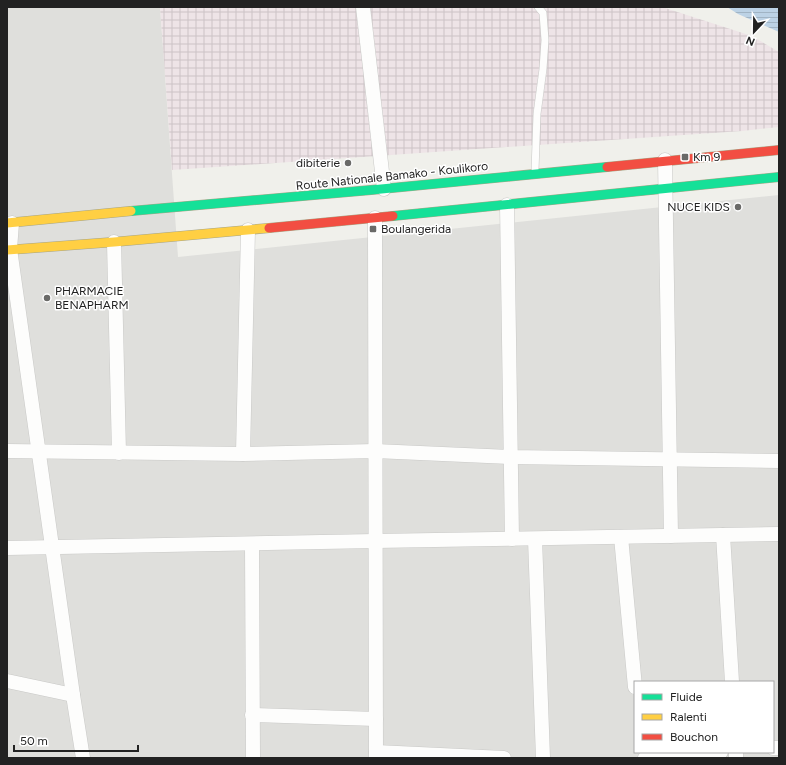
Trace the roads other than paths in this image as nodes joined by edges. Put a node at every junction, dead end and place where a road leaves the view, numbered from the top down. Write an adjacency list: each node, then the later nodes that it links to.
1 (363, 7): 8 (street)
2 (538, 7): 5 (lane)
3 (779, 150): 4 (main road, Route Nationale Bamako - Koulikoro)
4 (665, 160): 5 (main road, Route Nationale Bamako - Koulikoro); 7 (street)
5 (535, 174): 8 (main road, Route Nationale Bamako - Koulikoro)
6 (779, 177): 7 (main road)
7 (666, 188): 9 (main road); 21 (street)
8 (384, 189): 11 (main road, Route Nationale Bamako - Koulikoro)
9 (507, 205): 10 (main road); 20 (street)
10 (375, 218): 12 (main road); 16 (street)
11 (9, 223): 14 (street)
12 (248, 230): 13 (main road); 19 (street)
13 (114, 242): 14 (main road); 18 (street)
14 (8, 249): 17 (street)
15 (7, 451): 17 (street)
16 (375, 451): 19 (street); 20 (street); 29 (street)
17 (39, 452): 18 (street); 31 (street)
18 (119, 453): 19 (street)
19 (243, 454)
20 (510, 458): 21 (street); 27 (street)
21 (670, 460): 22 (street); 24 (street)
22 (779, 461)
23 (779, 534): 25 (street)
24 (671, 536): 25 (street); 26 (street)
25 (723, 536): 35 (street)
26 (621, 537): 28 (street); 34 (street)
27 (512, 539): 28 (street); 29 (street)
28 (535, 539): 44 (street)
29 (376, 541): 30 (street); 38 (street)
30 (252, 544): 31 (street); 37 (street)
31 (52, 547): 32 (street); 36 (street)
32 (7, 548)
33 (7, 681): 36 (street)
34 (634, 681)
35 (732, 681)
36 (73, 695): 41 (street)
37 (252, 715): 38 (street); 42 (street)
38 (376, 719): 40 (street)
39 (708, 753): 45 (street)
40 (376, 755): 43 (street)
41 (83, 758)
42 (253, 758)
43 (504, 758)
44 (543, 758)
45 (645, 758)

